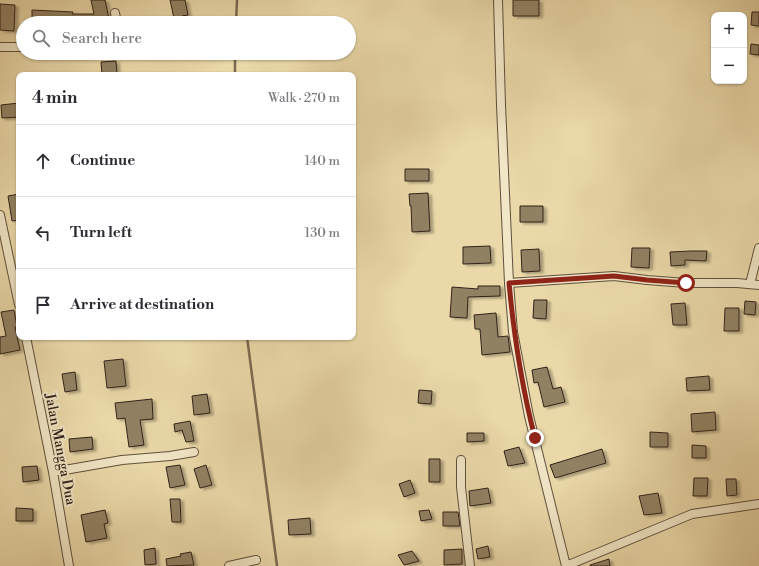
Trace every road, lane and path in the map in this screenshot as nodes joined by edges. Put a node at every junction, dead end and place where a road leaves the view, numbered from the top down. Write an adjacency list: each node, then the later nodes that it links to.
1 (498, 0): 8 (street)
2 (115, 13): 3 (street)
3 (116, 16)
4 (0, 47): 5 (street)
5 (16, 47)
6 (0, 215): 11 (street)
7 (759, 248): 9 (street)
8 (509, 283): 9 (street); 21 (street)
9 (750, 284): 10 (street)
10 (759, 285)
11 (16, 291)
12 (27, 340): 15 (street, Jalan Mangga Dua)
13 (194, 452): 15 (street)
14 (461, 460): 20 (street)
15 (53, 472): 18 (street, Jalan Mangga Dua)
16 (759, 504): 21 (street)
17 (256, 560): 19 (street)
18 (69, 566)
19 (229, 566)
20 (470, 566)
21 (566, 566)

